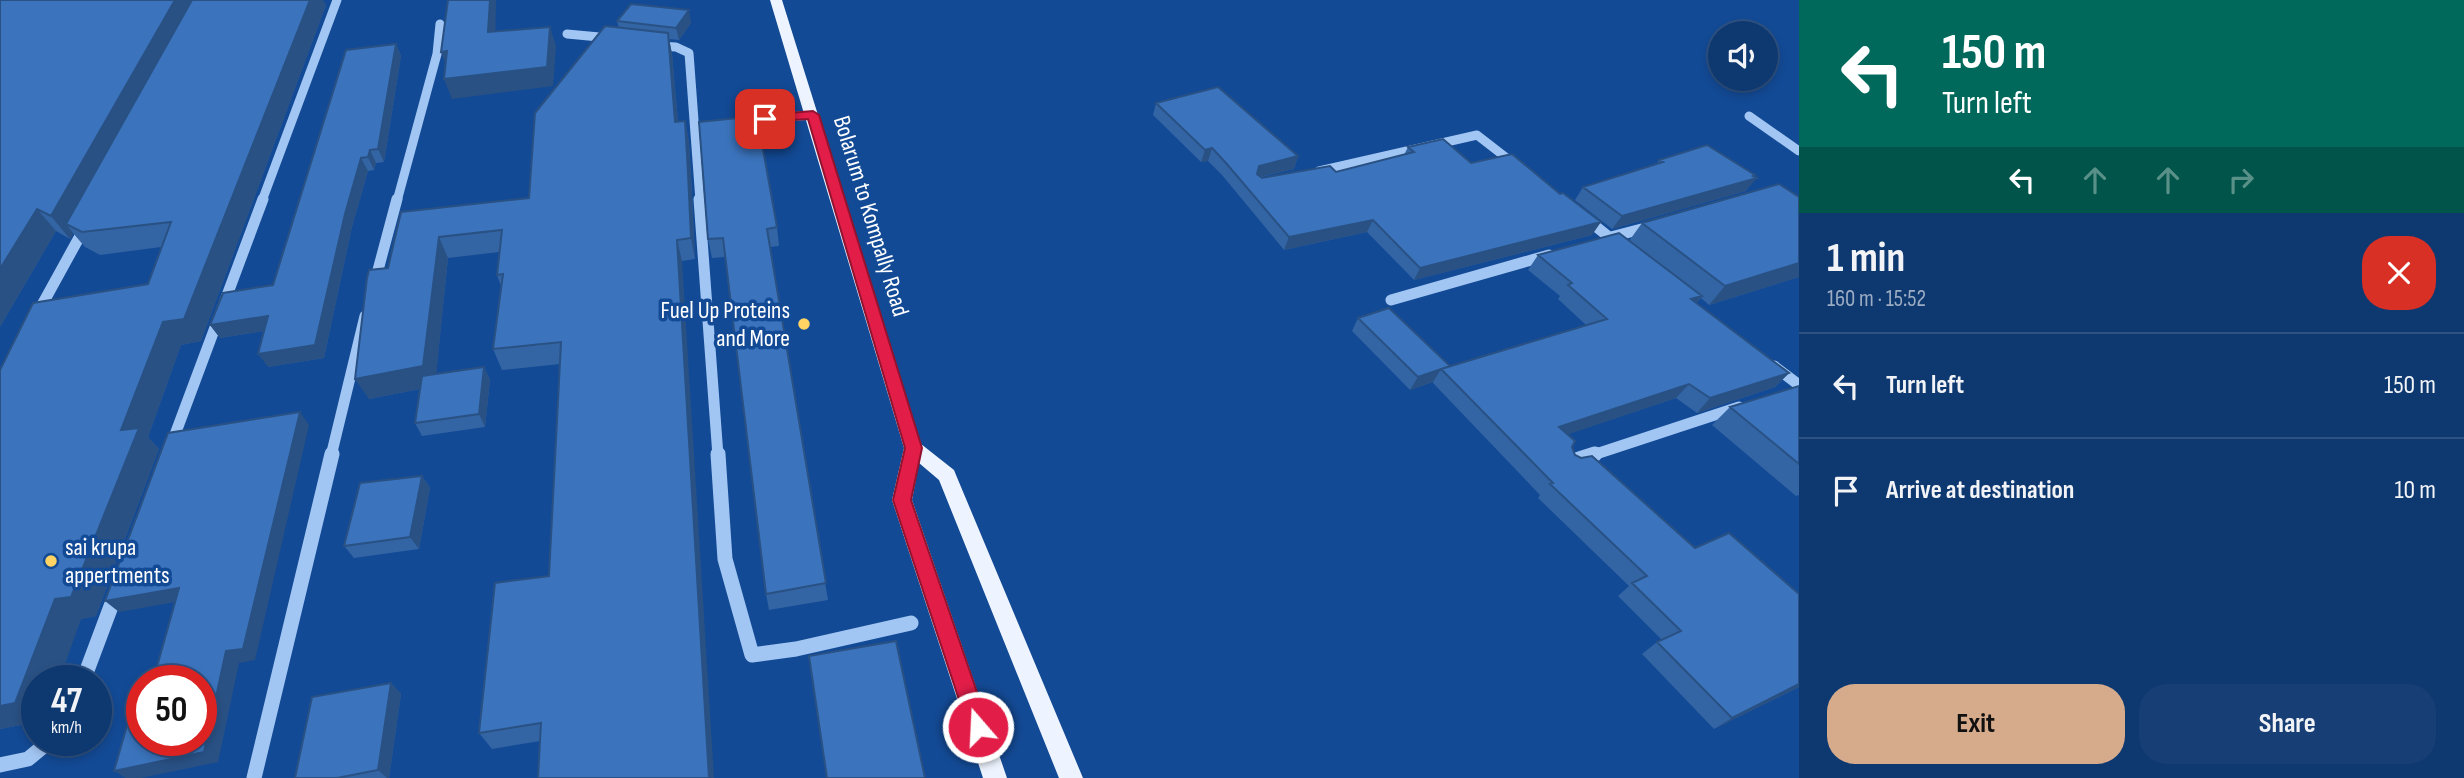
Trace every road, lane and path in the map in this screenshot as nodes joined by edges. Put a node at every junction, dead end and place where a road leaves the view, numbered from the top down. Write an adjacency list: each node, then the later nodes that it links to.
1 (337, 0): 26 (street)
2 (776, 0): 7 (main road, Bolarum to Kompally Road)
3 (440, 24): 33 (street)
4 (567, 34): 5 (street)
5 (620, 39)
6 (643, 44): 29 (street)
7 (813, 115): 9 (street); 25 (main road, Bolarum to Kompally Road)
8 (1749, 116): 10 (street)
9 (733, 121)
10 (1799, 151)
11 (1314, 172): 12 (street)
12 (1528, 174)
13 (1579, 214): 16 (street)
14 (91, 215): 21 (street)
15 (1662, 223): 16 (street)
16 (1610, 237): 17 (street); 19 (street)
17 (1597, 241)
18 (1558, 252): 20 (street)
19 (1631, 254)
20 (1391, 300)
21 (33, 323)
22 (1768, 360): 23 (street)
23 (1795, 388)
24 (1748, 404): 27 (street)
25 (914, 448): 34 (main road, Bolarum to Kompally Road); 35 (main road)
26 (166, 458)
27 (1570, 462)
28 (122, 576): 30 (street)
29 (911, 623)
30 (89, 665)
31 (32, 756): 32 (street)
32 (0, 765)
33 (254, 778)
34 (995, 778)
35 (1071, 778)

